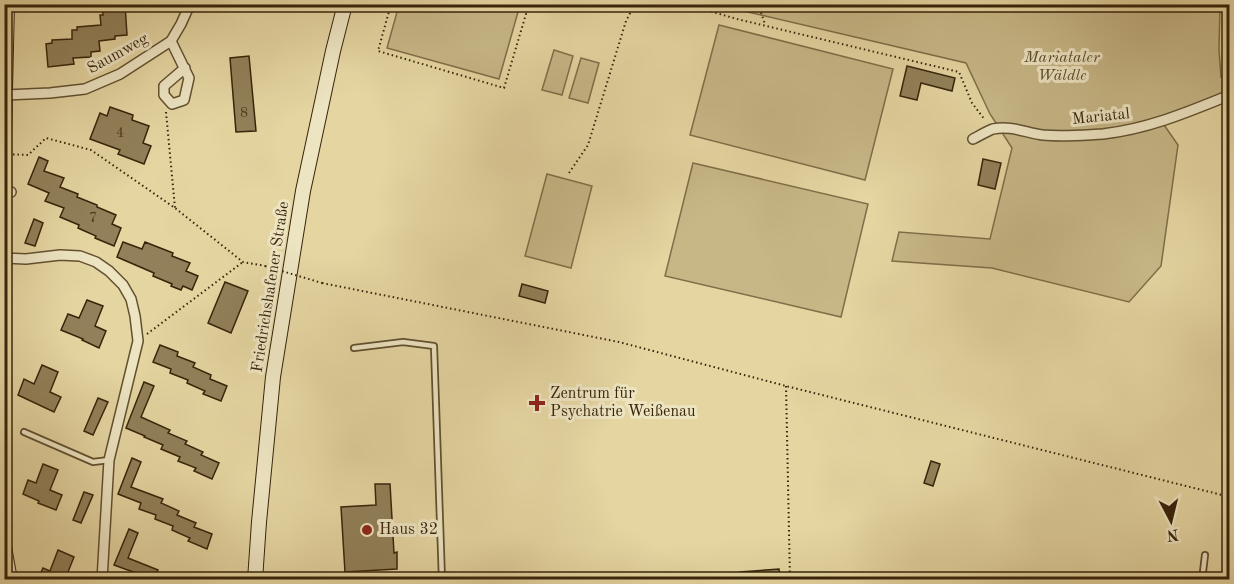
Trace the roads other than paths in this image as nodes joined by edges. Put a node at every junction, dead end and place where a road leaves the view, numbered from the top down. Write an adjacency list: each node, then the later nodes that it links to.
1 (7, 4): 7 (main road)
2 (190, 4): 4 (street, Saumweg)
3 (345, 4): 18 (main road, Friedrichshafener Straße)
4 (171, 40): 5 (street, Saumweg); 7 (street, Saumweg)
5 (185, 68): 5 (street, Saumweg)
6 (1230, 95): 9 (street, Mariatal)
7 (5, 98): 8 (main road)
8 (4, 132)
9 (973, 139)
10 (4, 258): 13 (street)
11 (354, 348): 19 (lane)
12 (24, 432): 13 (lane)
13 (109, 460): 17 (street)
14 (4, 547): 16 (main road)
15 (1204, 555): 20 (lane)
16 (10, 579)
17 (102, 579)
18 (255, 579)
19 (442, 579)
20 (1202, 579)

